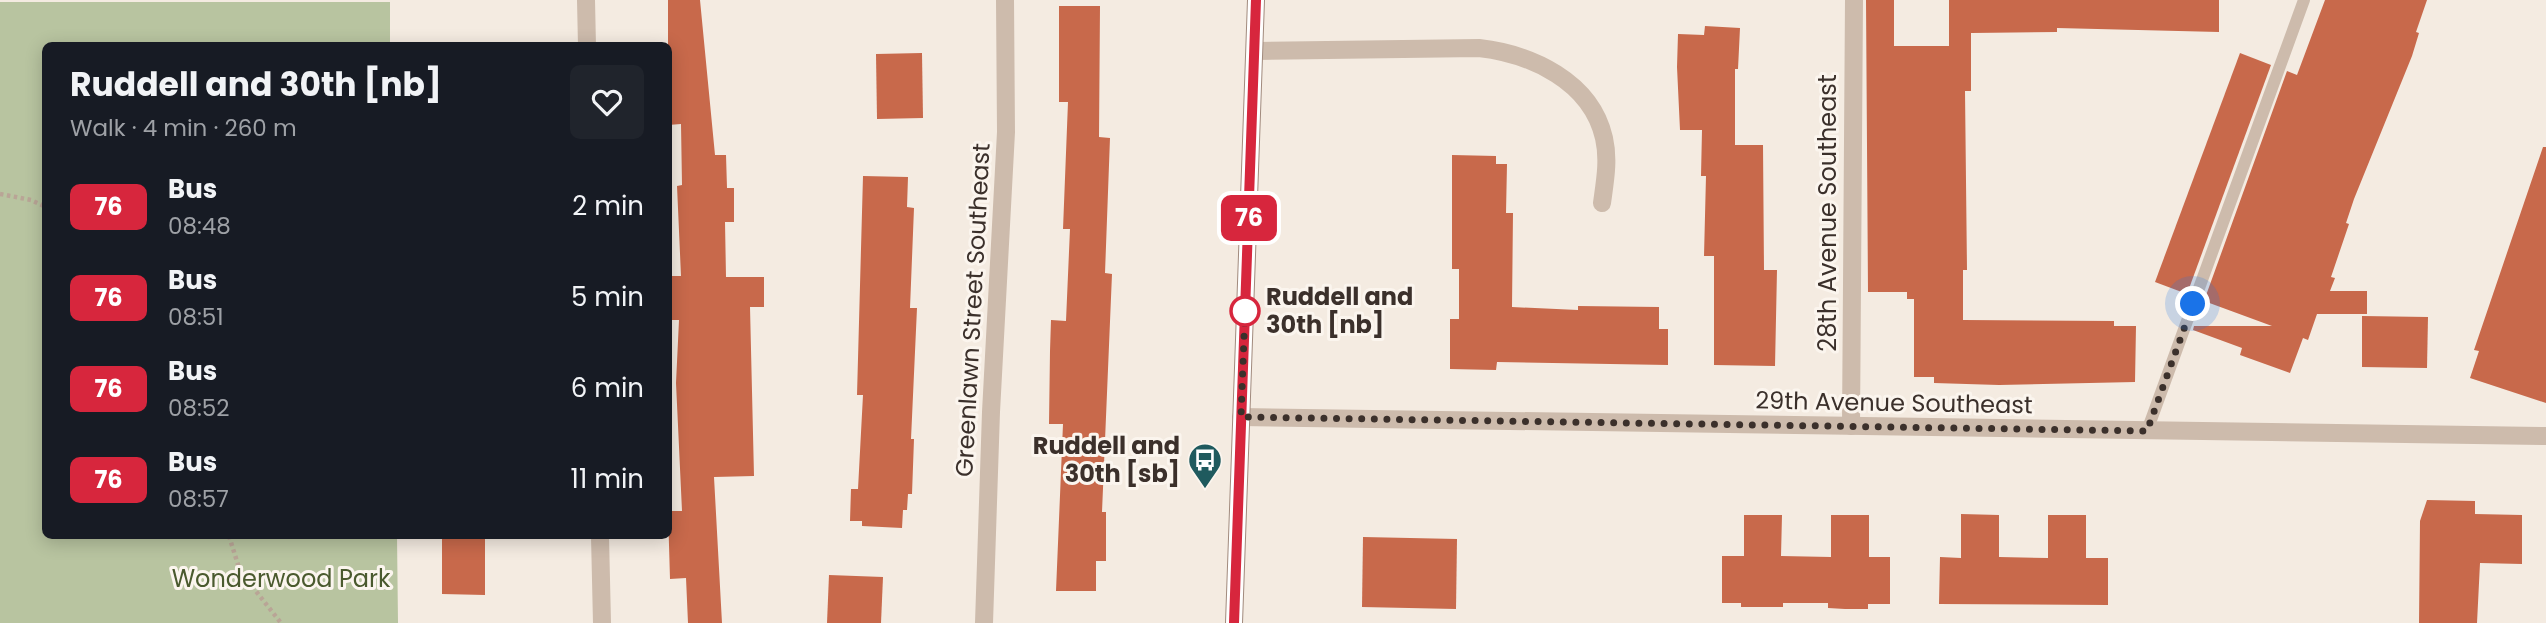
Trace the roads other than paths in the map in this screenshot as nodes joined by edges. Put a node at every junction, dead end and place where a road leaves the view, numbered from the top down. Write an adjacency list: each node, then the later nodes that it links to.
1 (586, 0): 6 (street)
2 (1005, 0): 15 (street, Greenlawn Street Southeast)
3 (1256, 0): 7 (main road)
4 (1854, 0): 10 (street, 28th Avenue Southeast)
5 (2304, 0): 11 (lane)
6 (587, 42)
7 (1256, 51): 8 (street); 9 (main road)
8 (1602, 203)
9 (1241, 417): 10 (street, 29th Avenue Southeast); 16 (main road)
10 (1851, 426): 11 (street, 29th Avenue Southeast)
11 (2147, 431): 12 (street, 29th Avenue Southeast)
12 (2546, 436)
13 (600, 539): 14 (street)
14 (602, 623)
15 (984, 623)
16 (1234, 623)

